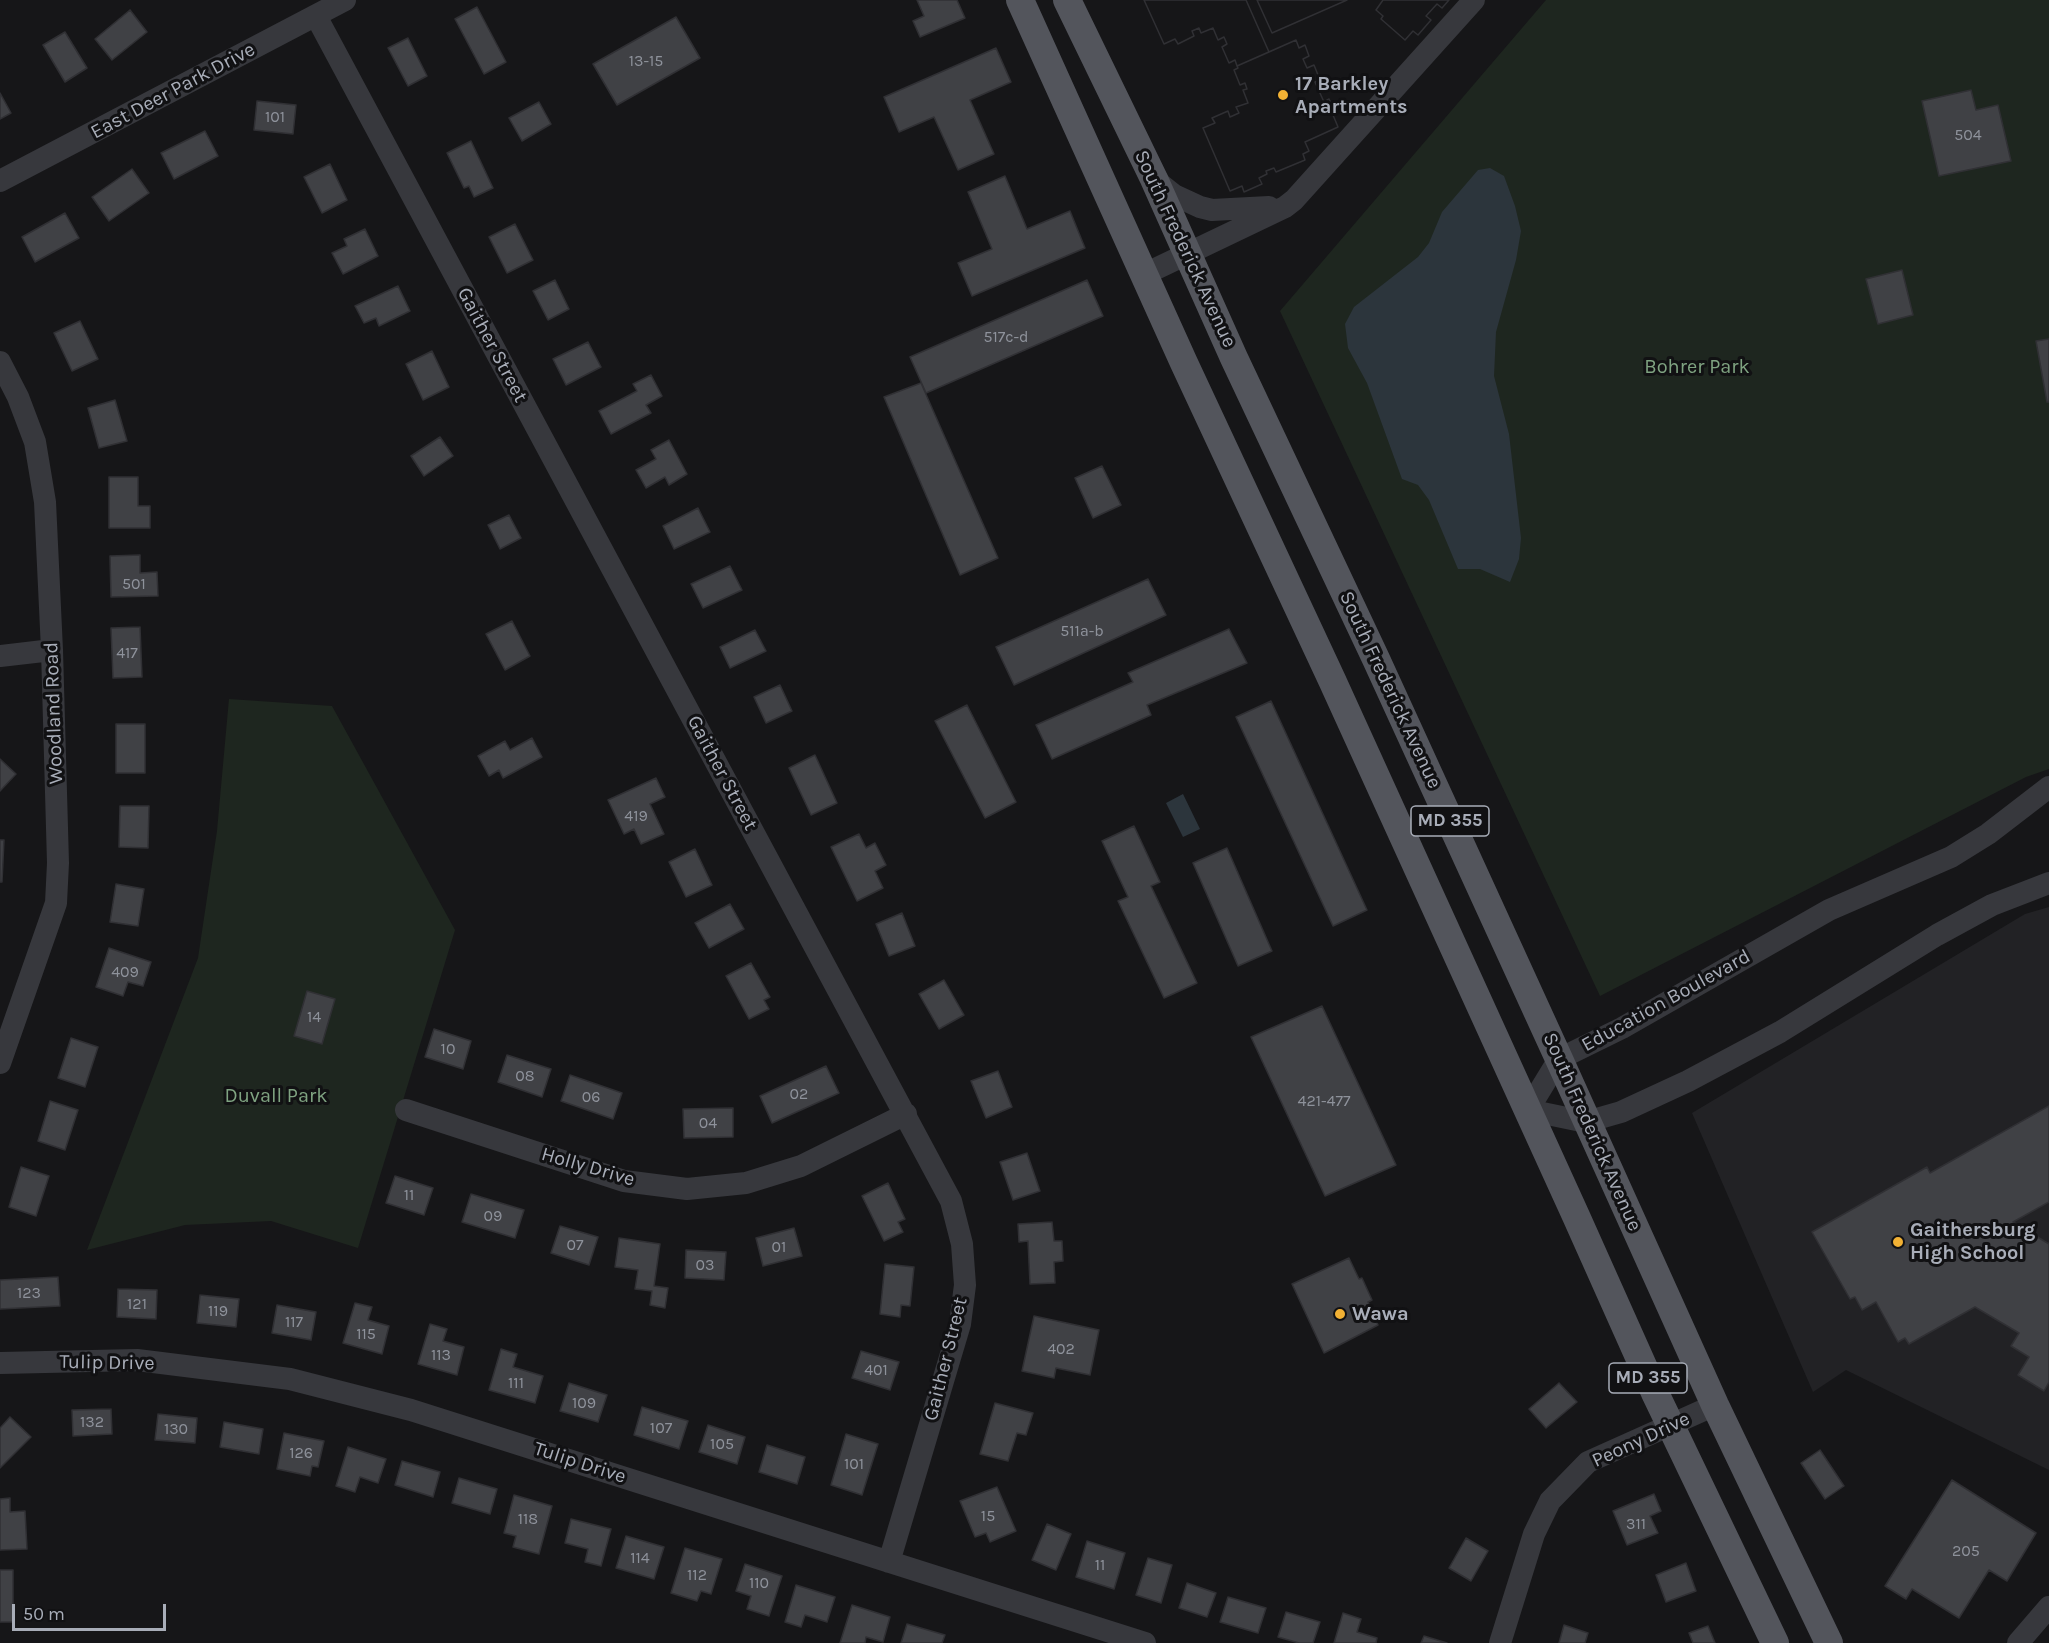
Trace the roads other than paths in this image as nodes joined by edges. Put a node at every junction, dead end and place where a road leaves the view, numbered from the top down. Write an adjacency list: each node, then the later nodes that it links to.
1 (345, 0): 5 (street, East Deer Park Drive)
2 (1020, 0): 10 (main road, MD 355)
3 (1067, 0): 6 (main road, South Frederick Avenue / MD 355)
4 (1474, 0): 8 (street)
5 (316, 16): 7 (street, East Deer Park Drive); 20 (street, Gaither Street)
6 (1154, 178): 8 (street); 9 (main road, South Frederick Avenue / MD 355)
7 (0, 181)
8 (1294, 201): 9 (street)
9 (1187, 253): 10 (street); 16 (main road, South Frederick Avenue / MD 355)
10 (1145, 274): 19 (main road, MD 355)
11 (0, 362): 12 (street, Woodland Road)
12 (52, 650): 13 (street); 17 (street, Woodland Road)
13 (0, 656)
14 (2049, 787): 16 (street, Education Boulevard)
15 (2049, 883): 21 (street)
16 (1559, 1059): 19 (street, Education Boulevard); 21 (main road, South Frederick Avenue / MD 355)
17 (0, 1063)
18 (406, 1110): 20 (street, Holly Drive)
19 (1528, 1110): 21 (street); 24 (main road, MD 355)
20 (906, 1114): 25 (street, Gaither Street)
21 (1586, 1122): 23 (main road, South Frederick Avenue / MD 355)
22 (0, 1363): 25 (street, Tulip Drive)
23 (1714, 1405): 24 (street, Peony Drive); 30 (main road, South Frederick Avenue / MD 355)
24 (1670, 1425): 28 (street, Peony Drive); 29 (main road, MD 355)
25 (889, 1562): 27 (street, Tulip Drive)
26 (2049, 1607): 31 (street)
27 (1145, 1643)
28 (1500, 1643)
29 (1775, 1643)
30 (1829, 1643)
31 (2018, 1643)

